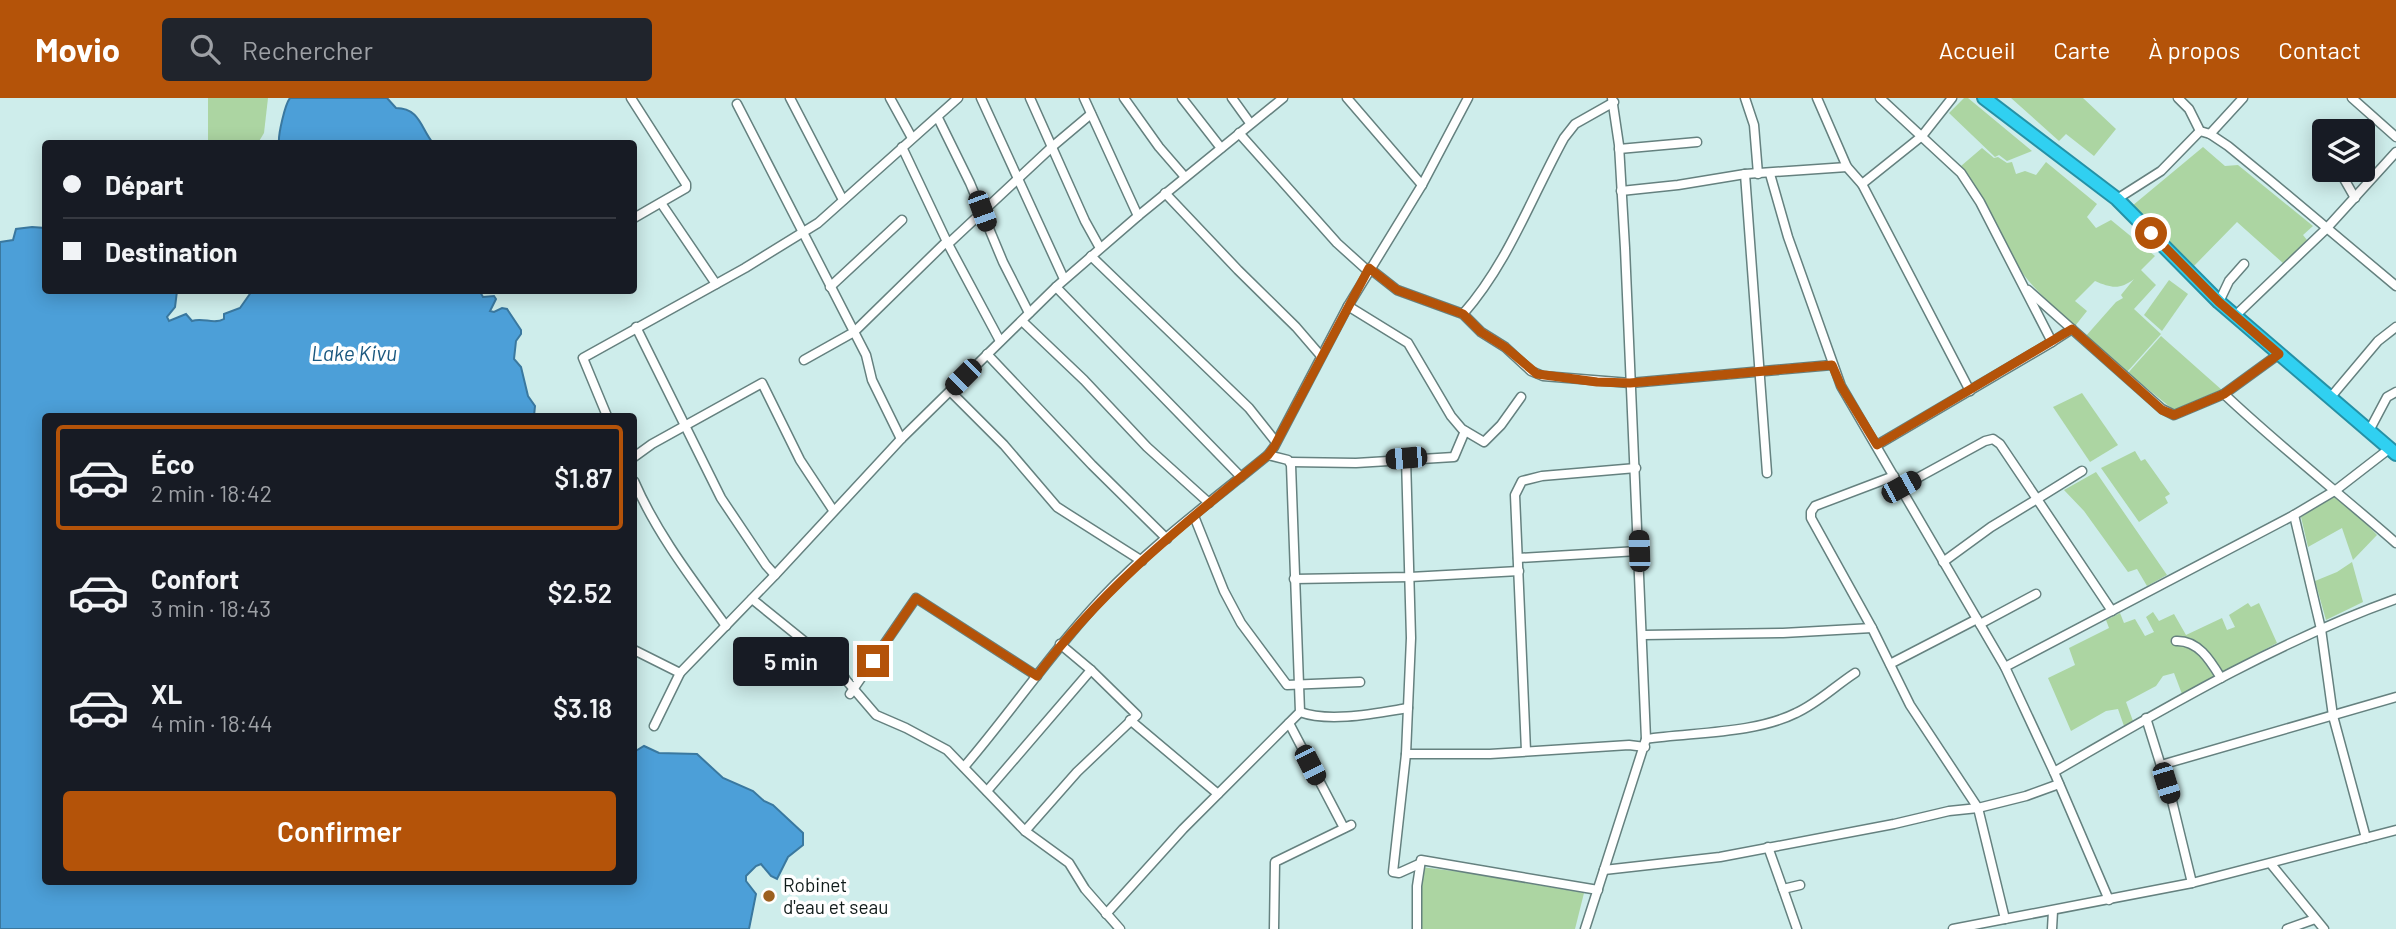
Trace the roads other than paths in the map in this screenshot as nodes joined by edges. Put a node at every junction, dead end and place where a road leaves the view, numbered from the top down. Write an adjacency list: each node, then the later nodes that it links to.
1 (631, 98): 52 (street)
2 (790, 98): 51 (street)
3 (890, 98): 31 (street)
4 (958, 98): 25 (street)
5 (981, 98): 43 (street)
6 (1030, 98): 33 (street)
7 (1084, 98): 24 (street)
8 (1124, 98): 42 (street)
9 (1182, 98): 35 (street)
10 (1232, 98): 26 (street)
11 (1283, 98): 26 (street)
12 (1347, 98): 46 (street)
13 (1468, 98): 46 (street)
14 (1745, 98): 40 (street)
15 (1817, 98): 38 (street)
16 (1880, 98): 29 (street)
17 (1951, 98): 29 (street)
18 (1984, 98): 50 (highway)
19 (2178, 98): 28 (street)
20 (2243, 98): 28 (street)
21 (2353, 98): 30 (street)
22 (1613, 100): 36 (street); 73 (street)
23 (737, 104): 58 (street)
24 (1091, 114): 33 (street); 55 (street)
25 (938, 118): 31 (street); 53 (street)
26 (1251, 124): 27 (street)
27 (1239, 133): 35 (street); 63 (street)
28 (2205, 133): 50 (street); 57 (street)
29 (1922, 136): 45 (street); 66 (street)
30 (2396, 137)
31 (912, 138): 34 (street)
32 (1697, 142): 36 (street)
33 (1053, 146): 43 (street); 60 (street)
34 (902, 147): 51 (street); 59 (street)
35 (1221, 148): 42 (street)
36 (1619, 149): 47 (street)
37 (2396, 152): 49 (street)
38 (1847, 167): 41 (street); 45 (street)
39 (1745, 174): 40 (street); 47 (street); 87 (street)
40 (1758, 174): 41 (street)
41 (1770, 174): 86 (street)
42 (1185, 177): 48 (street)
43 (1019, 178): 53 (street); 64 (street)
44 (2346, 182): 49 (street)
45 (1862, 184): 90 (street)
46 (1422, 185): 63 (street)
47 (1621, 191): 88 (street)
48 (1165, 193): 55 (street); 84 (street)
49 (2355, 198): 57 (street)
50 (2117, 199): 70 (highway)
51 (843, 200): 58 (street)
52 (661, 202): 54 (street); 65 (street)
53 (982, 211): 59 (street); 72 (street)
54 (637, 216)
55 (1138, 216): 60 (street)
56 (902, 220): 68 (street)
57 (2326, 229): 67 (street); 74 (street)
58 (804, 232): 65 (street); 68 (street)
59 (948, 244): 79 (street); 80 (street)
60 (1100, 248): 61 (street)
61 (1091, 256): 64 (street); 100 (street)
62 (2244, 264): 70 (street)
63 (1368, 270): 71 (street); 73 (street)
64 (1065, 279): 69 (street)
65 (716, 284): 76 (street)
66 (2023, 285): 78 (street); 81 (street)
67 (2396, 286)
68 (830, 287): 79 (street)
69 (1056, 287): 72 (street); 111 (street)
70 (2219, 302): 74 (highway)
71 (1348, 306): 84 (street); 97 (street)
72 (1029, 313): 75 (street)
73 (1463, 314): 88 (street)
74 (2235, 316): 83 (highway)
75 (1021, 321): 80 (street); 116 (street)
76 (636, 327): 95 (street); 96 (street)
77 (2396, 327): 94 (street)
78 (2072, 329): 81 (street); 92 (street)
79 (854, 332): 85 (street); 99 (street)
80 (1000, 341): 82 (street)
81 (2052, 342): 90 (street)
82 (987, 354): 89 (street); 120 (street)
83 (2279, 354): 92 (street); 94 (highway)
84 (1321, 356): 100 (street)
85 (804, 360)
86 (1832, 365): 87 (street); 101 (street)
87 (1761, 371): 88 (street); 109 (street)
88 (1630, 383): 107 (street)
89 (950, 391): 99 (street); 124 (street)
90 (1970, 391): 101 (street)
91 (2396, 392): 98 (street)
92 (2224, 394): 114 (street)
93 (1521, 397): 97 (street)
94 (2330, 398): 98 (highway)
95 (606, 413)
96 (685, 425): 103 (street); 117 (street); 127 (street)
97 (1465, 431): 105 (street)
98 (2369, 432): 102 (highway)
99 (901, 439): 117 (street)
100 (1276, 442): 104 (street)
101 (1877, 445): 110 (street)
102 (2393, 452): 114 (street)
103 (637, 455)
104 (1268, 455): 106 (street); 111 (street)
105 (1406, 458): 106 (street); 128 (street)
106 (1291, 462): 129 (street)
107 (1636, 468): 122 (street); 123 (street)
108 (2082, 471): 115 (street)
109 (1766, 473)
110 (1894, 476): 112 (street); 136 (street)
111 (1241, 477): 116 (street)
112 (1901, 487): 115 (street); 125 (street)
113 (637, 488): 135 (street)
114 (2336, 490): 118 (street); 121 (street)
115 (2037, 499): 125 (street); 133 (street)
116 (1209, 503): 119 (street)
117 (833, 510): 127 (street)
118 (2294, 515): 133 (street); 137 (street)
119 (1194, 516): 120 (street); 150 (street)
120 (1167, 539): 124 (street)
121 (2396, 543)
122 (1639, 551): 123 (street); 138 (street)
123 (1518, 558): 126 (street)
124 (1142, 561): 140 (street)
125 (1943, 562): 134 (street)
126 (1519, 571): 128 (street); 161 (street)
127 (775, 575): 131 (street)
128 (1410, 577): 129 (street); 153 (street)
129 (1294, 579): 150 (street)
130 (2036, 594): 134 (street)
131 (752, 598): 135 (street); 151 (street)
132 (2396, 599): 137 (street)
133 (2112, 611): 143 (street)
134 (1978, 621): 142 (street); 143 (street)
135 (726, 626): 145 (street)
136 (1872, 628): 138 (street); 142 (street)
137 (2321, 629): 148 (street); 155 (street)
138 (1643, 635): 160 (street)
139 (2176, 641): 148 (street)
140 (1060, 644): 144 (street); 147 (street)
141 (637, 652): 145 (street)
142 (1890, 664): 169 (street)
143 (2006, 667): 165 (street)
144 (1091, 670): 157 (street); 167 (street)
145 (680, 673): 159 (street)
146 (1855, 673): 160 (street)
147 (1037, 676): 151 (street); 164 (street)
148 (2221, 678): 156 (street)
149 (1360, 682): 150 (street)
150 (1299, 687): 154 (street)
151 (852, 691): 164 (street)
152 (2396, 697): 155 (street)
153 (1408, 708): 154 (street); 162 (street)
154 (1300, 712): 158 (street)
155 (2333, 716): 163 (street); 172 (street)
156 (2146, 718): 163 (street); 165 (street)
157 (1130, 720): 168 (street); 171 (street)
158 (1289, 723): 168 (street); 187 (street)
159 (654, 726)
160 (1645, 743): 161 (street); 176 (street)
161 (1526, 751): 162 (street)
162 (1406, 754): 174 (street)
163 (2161, 765): 177 (street)
164 (964, 767): 167 (street)
165 (2054, 772): 166 (street)
166 (2059, 784): 169 (street); 181 (street)
167 (986, 791): 171 (street)
168 (1218, 794): 183 (street)
169 (1978, 808): 173 (street); 184 (street)
170 (2396, 830): 172 (street)
171 (1025, 831): 183 (street)
172 (2366, 838): 175 (street)
173 (1768, 847): 176 (street); 179 (street)
174 (1419, 864): 180 (street); 188 (street)
175 (2271, 864): 177 (street); 185 (street)
176 (1604, 870): 180 (street)
177 (2192, 883): 181 (street)
178 (1800, 885): 179 (street)
179 (1783, 889): 190 (street)
180 (1598, 890): 189 (street)
181 (2109, 900): 182 (street)
182 (2053, 911): 184 (street); 192 (street)
183 (1106, 914): 186 (street)
184 (2006, 919): 191 (street)
185 (2315, 919): 193 (street); 194 (street)
186 (1119, 929)
187 (1273, 929)
188 (1418, 929)
189 (1585, 929)
190 (1797, 929)
191 (1954, 929)
192 (2052, 929)
193 (2287, 929)
194 (2324, 929)

